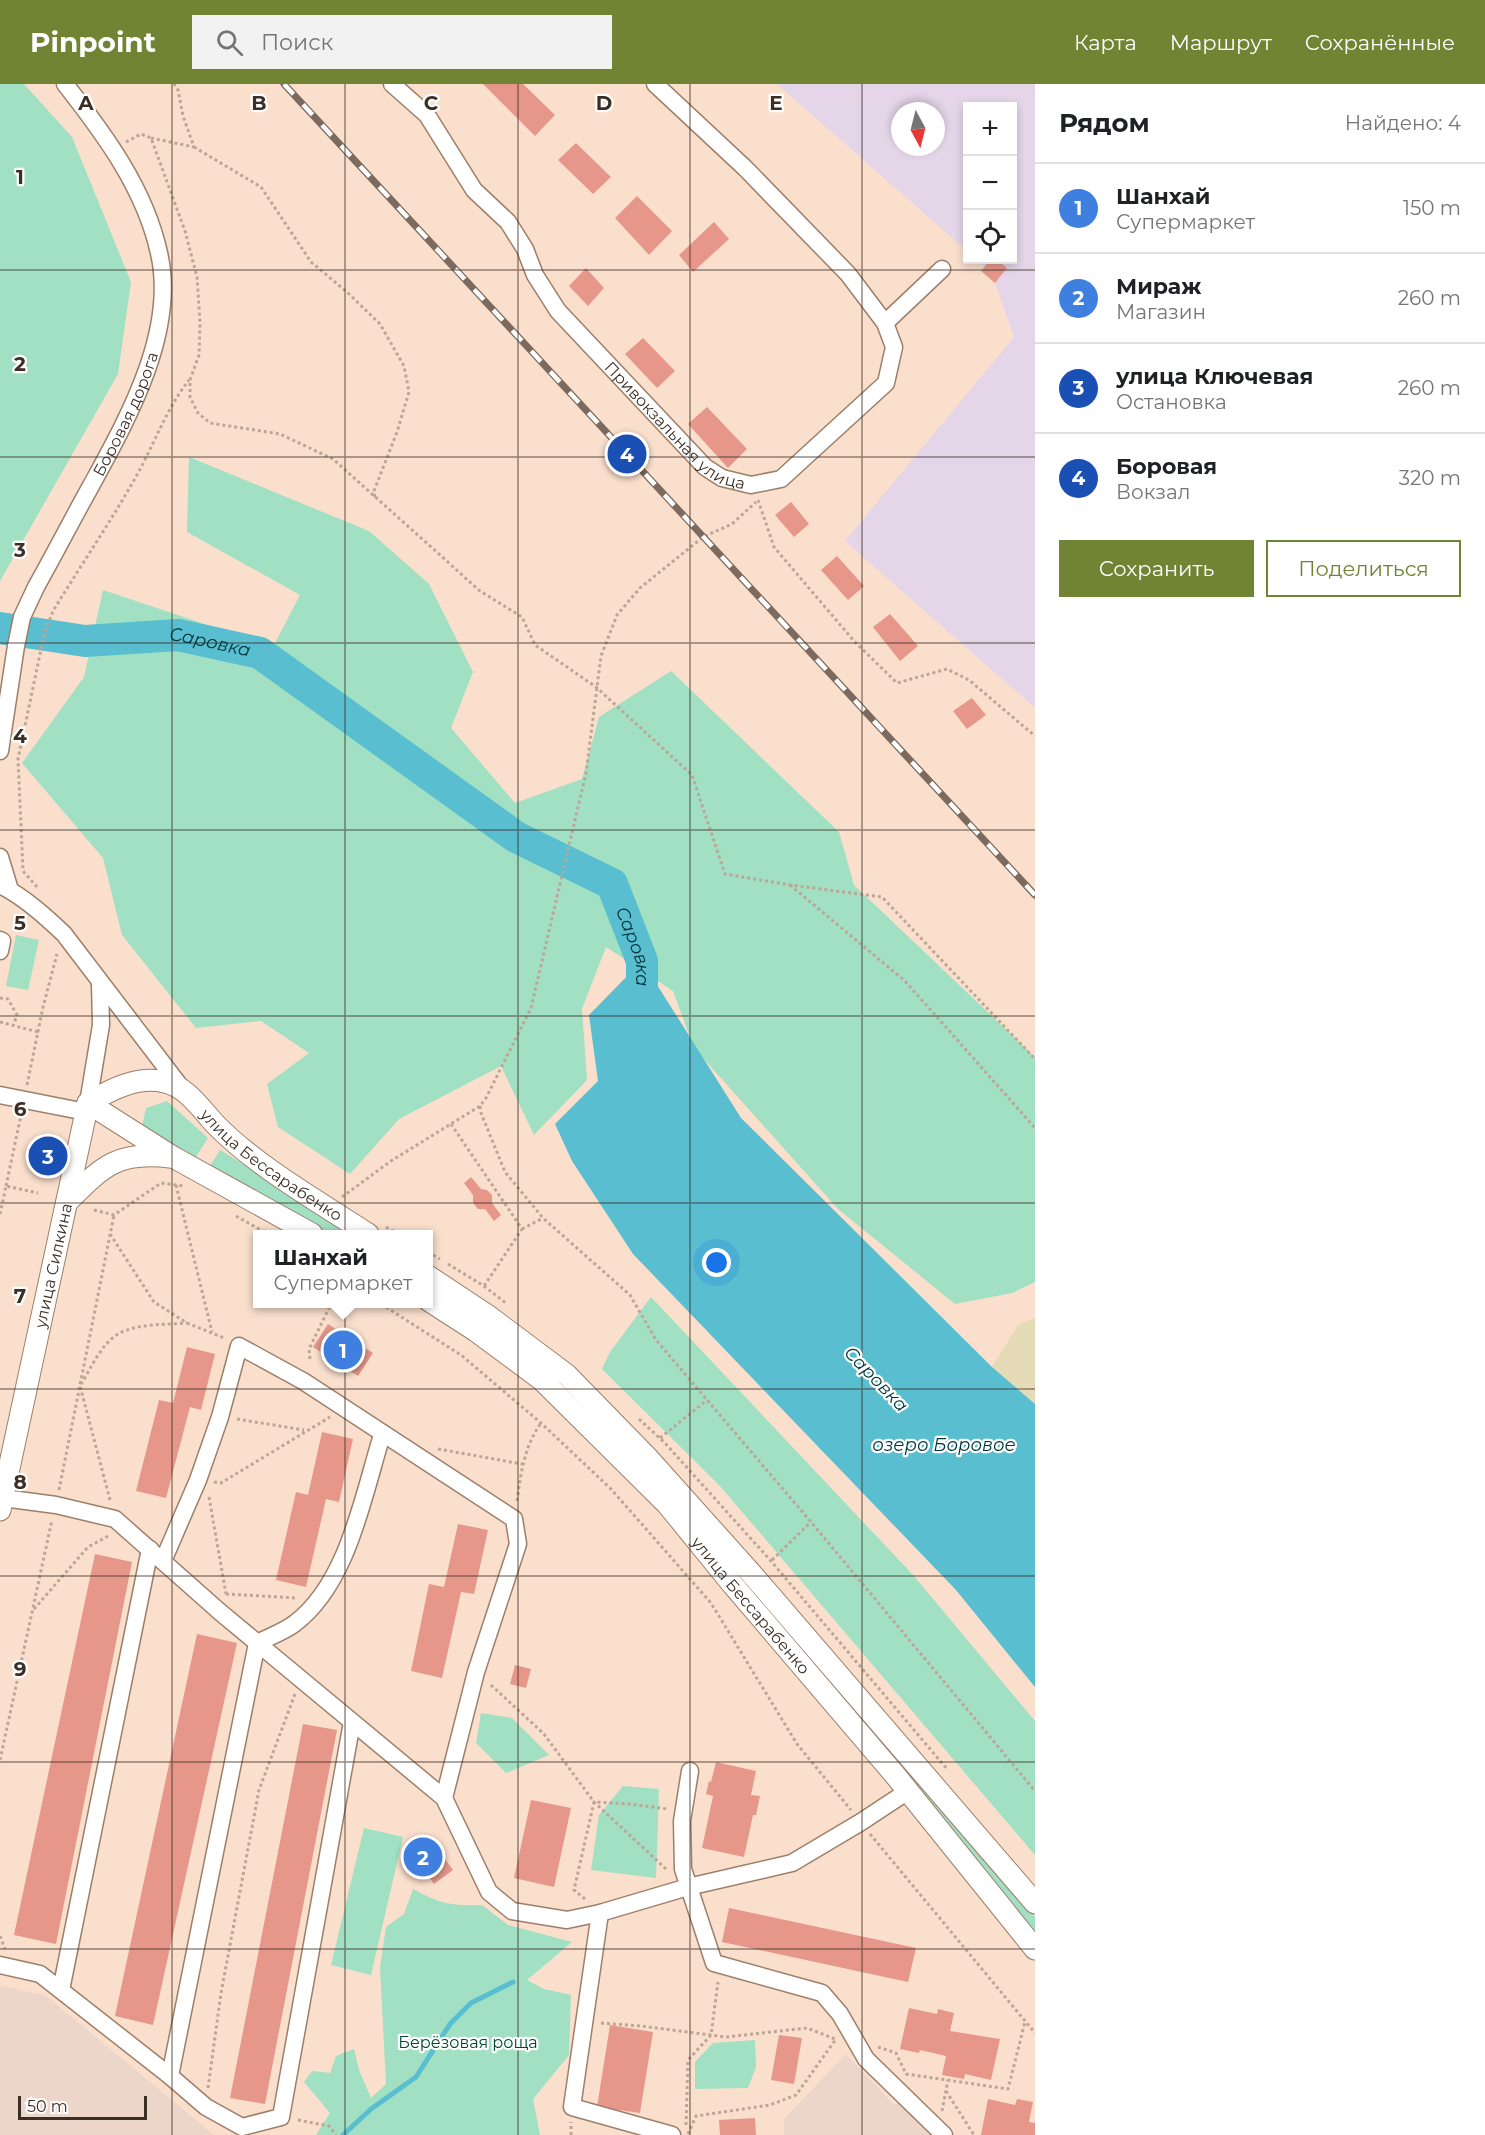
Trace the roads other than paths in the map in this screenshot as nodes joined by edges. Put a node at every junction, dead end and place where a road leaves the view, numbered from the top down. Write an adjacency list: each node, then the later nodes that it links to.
1 (65, 84): 6 (street, Боровая дорога)
2 (392, 84): 5 (street, Привокзальная улица)
3 (655, 84): 5 (street, Привокзальная улица)
4 (942, 269): 5 (street)
5 (885, 323)
6 (0, 751)
7 (0, 857): 8 (street)
8 (5, 888): 11 (street, улица Бессарабенко)
9 (0, 940): 10 (street)
10 (0, 951)
11 (100, 984): 12 (street, улица Бессарабенко); 14 (street, улица Силкина)
12 (180, 1086): 14 (main road); 18 (main road, улица Бессарабенко)
13 (0, 1095): 14 (street)
14 (87, 1108): 15 (main road, улица Бессарабенко); 16 (main road, улица Силкина)
15 (173, 1157): 16 (main road, улица Бессарабенко); 17 (main road, улица Бессарабенко)
16 (67, 1202): 22 (main road, улица Силкина)
17 (305, 1230)
18 (362, 1230)
19 (433, 1279): 25 (main road, улица Бессарабенко)
20 (433, 1303): 25 (main road, улица Бессарабенко)
21 (382, 1435): 24 (street); 26 (street); 30 (street)
22 (1, 1504): 23 (street)
23 (150, 1549): 24 (street); 36 (street)
24 (163, 1561): 26 (street)
25 (741, 1579): 29 (main road, улица Бессарабенко); 32 (main road, улица Бессарабенко)
26 (257, 1643): 27 (street); 37 (street)
27 (352, 1722): 30 (street); 39 (street)
28 (690, 1771): 31 (street)
29 (908, 1791): 31 (street); 34 (main road, улица Бессарабенко)
30 (444, 1798): 33 (street)
31 (688, 1887): 33 (street); 38 (street)
32 (1035, 1903)
33 (600, 1913): 40 (street)
34 (1035, 1949)
35 (0, 1965): 36 (street)
36 (60, 1990): 37 (street)
37 (170, 2076): 39 (street)
38 (942, 2128)
39 (241, 2131)
40 (672, 2135)

